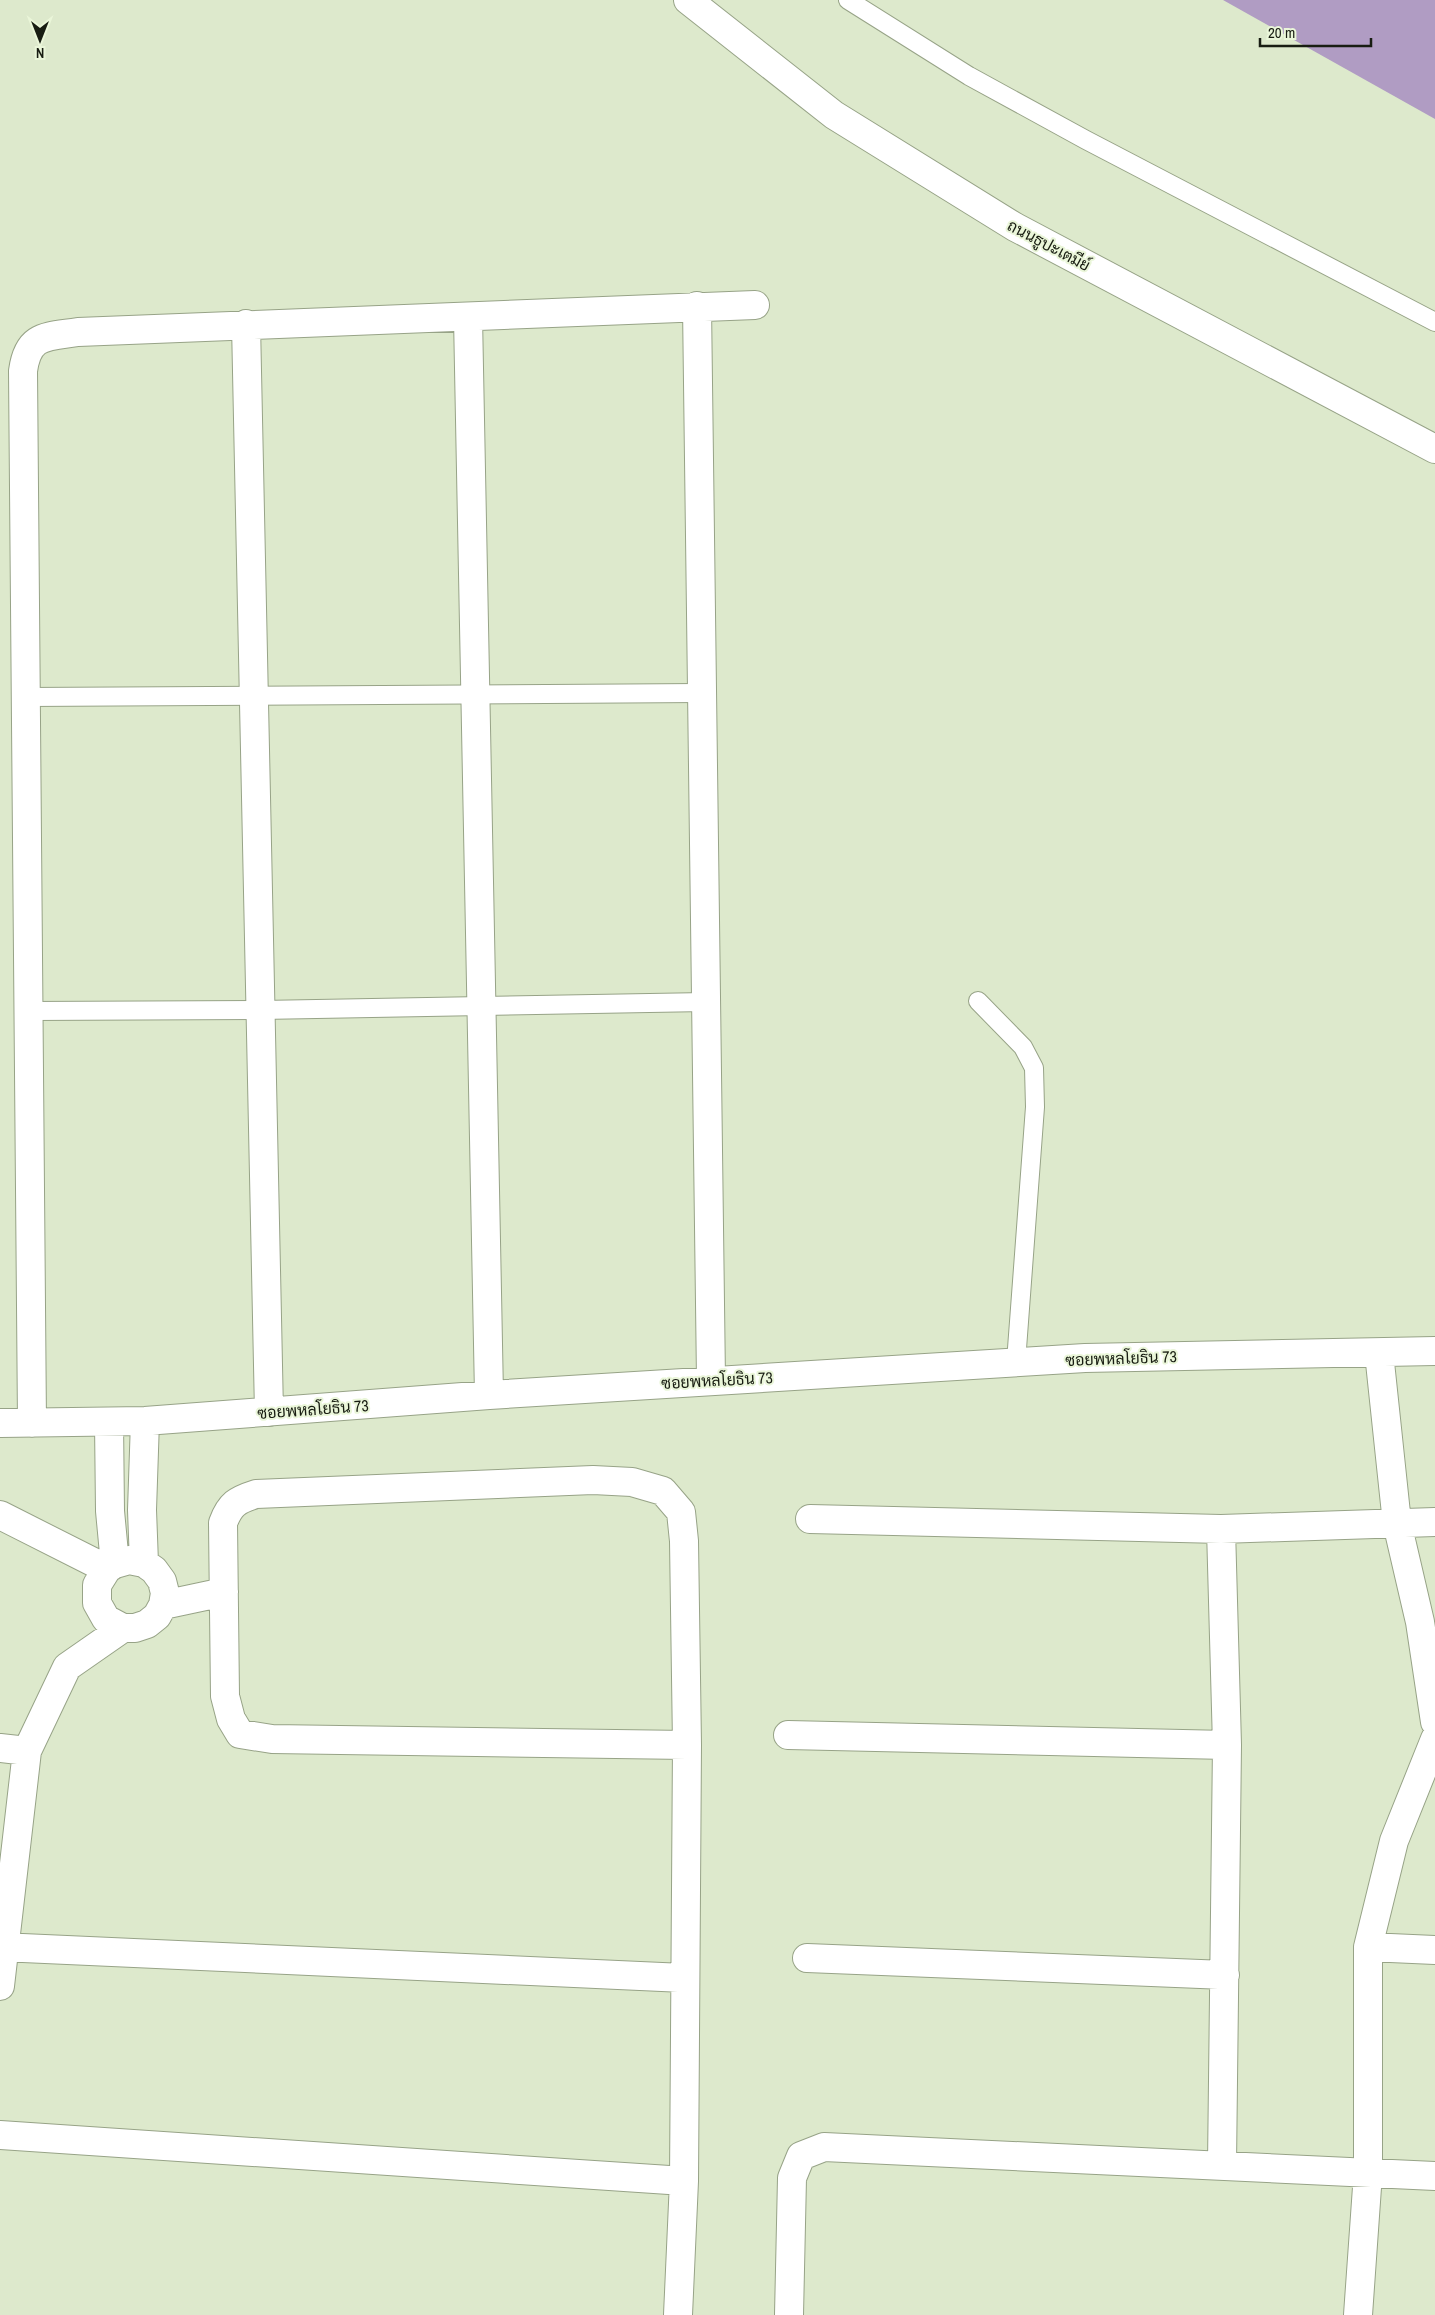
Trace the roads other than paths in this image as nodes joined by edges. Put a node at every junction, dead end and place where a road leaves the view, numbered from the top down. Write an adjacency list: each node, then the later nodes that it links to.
1 (688, 0): 8 (street, ถนนธูปะเตมีย์)
2 (848, 0): 6 (lane)
3 (755, 305): 4 (street)
4 (697, 306): 5 (street); 9 (street)
5 (468, 317): 7 (street); 10 (street)
6 (1435, 322)
7 (246, 324): 11 (street); 12 (street)
8 (1435, 449)
9 (701, 692): 10 (lane); 14 (street)
10 (475, 694): 11 (lane); 15 (street)
11 (254, 695): 12 (lane); 16 (street)
12 (26, 697): 17 (street)
13 (978, 1001): 20 (lane)
14 (706, 1002): 15 (lane); 21 (street)
15 (481, 1007): 16 (lane); 22 (street)
16 (261, 1010): 17 (lane); 23 (street)
17 (29, 1011): 27 (street)
18 (1435, 1351): 19 (street, ซอยพหลโยธิน 73)
19 (1379, 1353): 20 (street, ซอยพหลโยธิน 73); 31 (street)
20 (1016, 1362): 21 (street, ซอยพหลโยธิน 73)
21 (711, 1380): 22 (street, ซอยพหลโยธิน 73)
22 (489, 1395): 23 (street, ซอยพหลโยธิน 73)
23 (268, 1412): 24 (street, ซอยพหลโยธิน 73)
24 (145, 1421): 25 (street, ซอยพหลโยธิน 73); 33 (street)
25 (109, 1422): 27 (street, ซอยพหลโยธิน 73); 34 (street)
26 (0, 1423): 27 (street, ซอยพหลโยธิน 73)
27 (32, 1423)
28 (0, 1516): 34 (street)
29 (810, 1519): 32 (street)
30 (1435, 1522): 31 (street)
31 (1397, 1523): 32 (street); 38 (street)
32 (1221, 1529): 42 (street)
33 (144, 1563): 34 (street); 36 (street)
34 (111, 1567): 37 (street)
35 (224, 1592): 36 (street); 41 (street); 41 (street)
36 (163, 1605): 37 (street)
37 (123, 1628): 44 (street)
38 (1435, 1722)
39 (788, 1735): 42 (street)
40 (1435, 1739): 45 (street)
41 (687, 1745): 50 (street)
42 (1227, 1745): 49 (street)
43 (0, 1748): 44 (street)
44 (27, 1751): 46 (street)
45 (1368, 1947): 47 (street); 54 (street)
46 (3, 1948): 50 (street); 51 (street)
47 (1435, 1950)
48 (807, 1958): 49 (street)
49 (1225, 1975): 53 (street)
50 (684, 1978): 56 (street)
51 (0, 1986)
52 (0, 2135): 56 (street)
53 (1222, 2165): 54 (street); 58 (street)
54 (1368, 2173): 55 (street); 59 (street)
55 (1435, 2176)
56 (684, 2181): 57 (street)
57 (678, 2315)
58 (789, 2315)
59 (1358, 2315)

